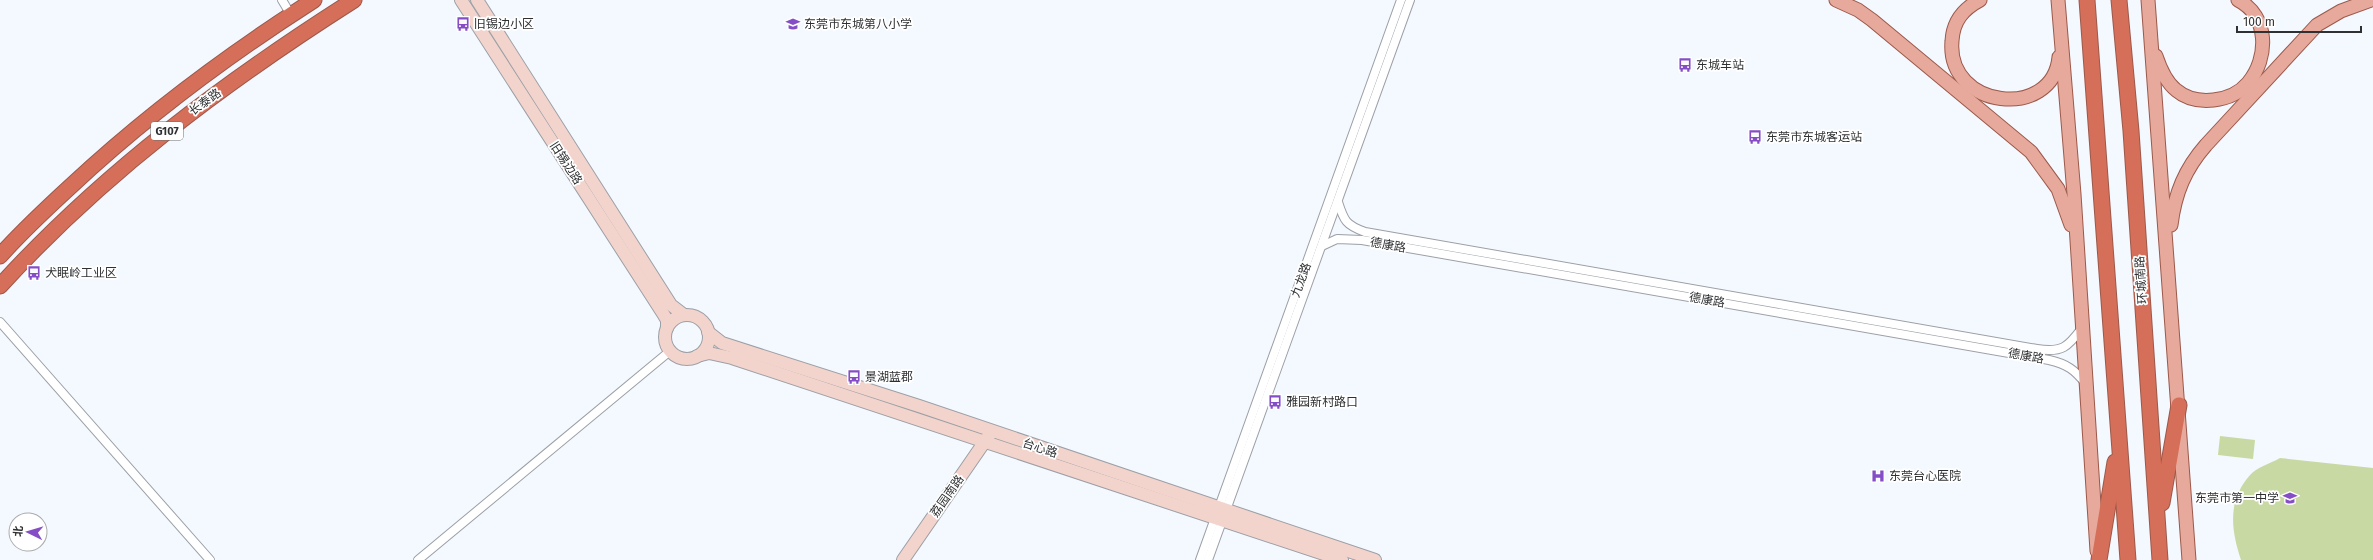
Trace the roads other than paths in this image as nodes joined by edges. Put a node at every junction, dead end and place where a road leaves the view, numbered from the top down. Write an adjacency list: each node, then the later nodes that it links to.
1 (282, 0): 16 (street)
2 (314, 0): 16 (highway, 长泰路 / G107)
3 (354, 0): 24 (highway, 长泰路 / G107)
4 (461, 0): 27 (main road, 旧锡边路)
5 (477, 0): 25 (main road, 旧锡边路)
6 (1401, 0): 36 (street, 九龙路)
7 (1410, 0): 19 (street, 九龙路)
8 (1836, 0): 22 (main road)
9 (1980, 0): 17 (main road)
10 (2058, 0): 17 (main road)
11 (2087, 0): 34 (highway)
12 (2119, 0): 37 (highway, 环城南路)
13 (2148, 0): 18 (main road)
14 (2238, 0): 18 (main road)
15 (2371, 0): 21 (main road)
16 (291, 15): 23 (highway, 长泰路 / G107)
17 (2061, 31): 22 (main road)
18 (2151, 37): 21 (main road)
19 (1338, 202): 20 (street, 九龙路); 28 (street, 德康路)
20 (1322, 246): 32 (street, 德康路); 36 (street, 九龙路)
21 (2168, 253): 33 (main road)
22 (2077, 254): 28 (main road)
23 (0, 256)
24 (0, 286)
25 (684, 315): 27 (main road); 29 (main road)
26 (0, 322): 38 (street)
27 (667, 328): 30 (main road)
28 (2082, 328): 32 (main road)
29 (708, 332): 31 (main road); 35 (main road, 台心路)
30 (670, 351): 31 (main road); 39 (street)
31 (696, 356): 35 (main road, 台心路)
32 (2086, 384): 46 (main road)
33 (2179, 405): 37 (highway); 49 (main road)
34 (2119, 435): 46 (highway); 47 (highway)
35 (992, 438): 36 (main road, 台心路); 40 (main road, 荔园南路); 41 (main road, 荔园南路)
36 (1220, 513): 42 (street, 九龙路); 43 (street, 九龙路); 44 (main road, 台心路); 45 (main road, 台心路)
37 (2158, 528): 48 (highway, 环城南路)
38 (210, 560)
39 (418, 560)
40 (903, 560)
41 (913, 560)
42 (1200, 560)
43 (1208, 560)
44 (1342, 560)
45 (1375, 560)
46 (2098, 560)
47 (2128, 560)
48 (2160, 560)
49 (2190, 560)

